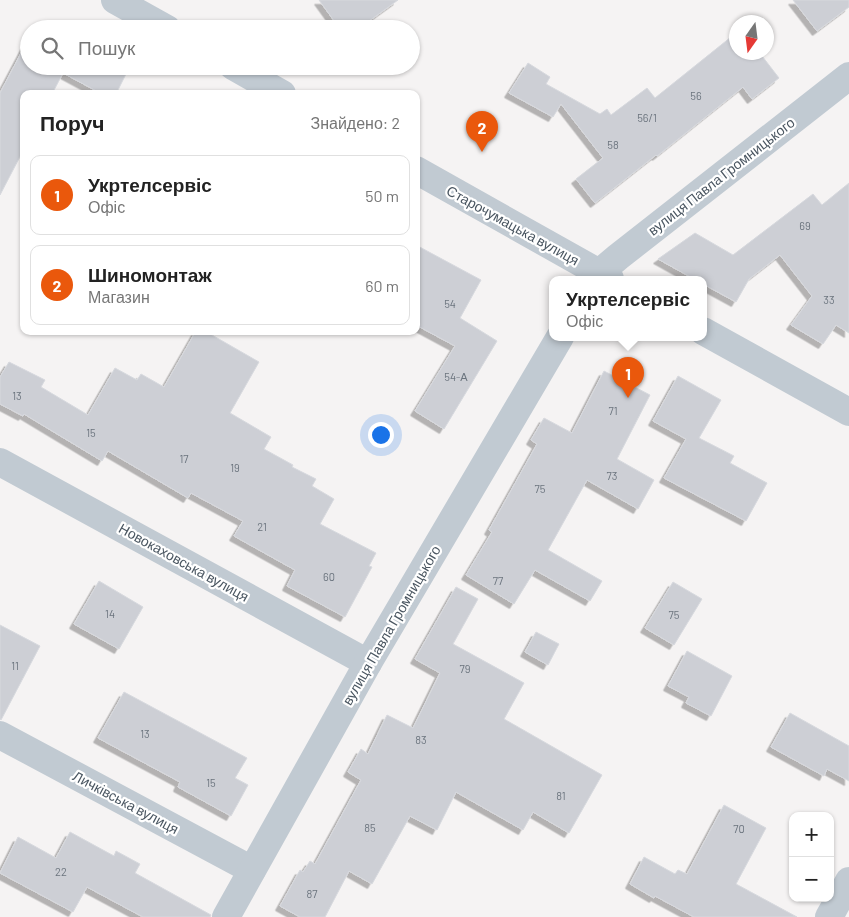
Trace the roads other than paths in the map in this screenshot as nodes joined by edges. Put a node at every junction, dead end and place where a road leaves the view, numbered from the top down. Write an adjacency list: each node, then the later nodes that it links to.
1 (128, 2): 2 (street)
2 (154, 20)
3 (249, 75): 5 (street)
4 (849, 76): 8 (street, вулиця Павла Громницького)
5 (275, 90)
6 (420, 172): 7 (street, Старочумацька вулиця)
7 (600, 276)
8 (603, 276)
9 (707, 333): 11 (street)
10 (558, 341): 13 (street, вулиця Павла Громницького)
11 (849, 412)
12 (0, 462): 13 (street, Новокаховська вулиця)
13 (368, 663): 15 (street, вулиця Павла Громницького)
14 (0, 735): 15 (street, Личківська вулиця)
15 (252, 870): 17 (street, вулиця Павла Громницького)
16 (849, 881): 18 (street)
17 (226, 917)
18 (829, 917)

